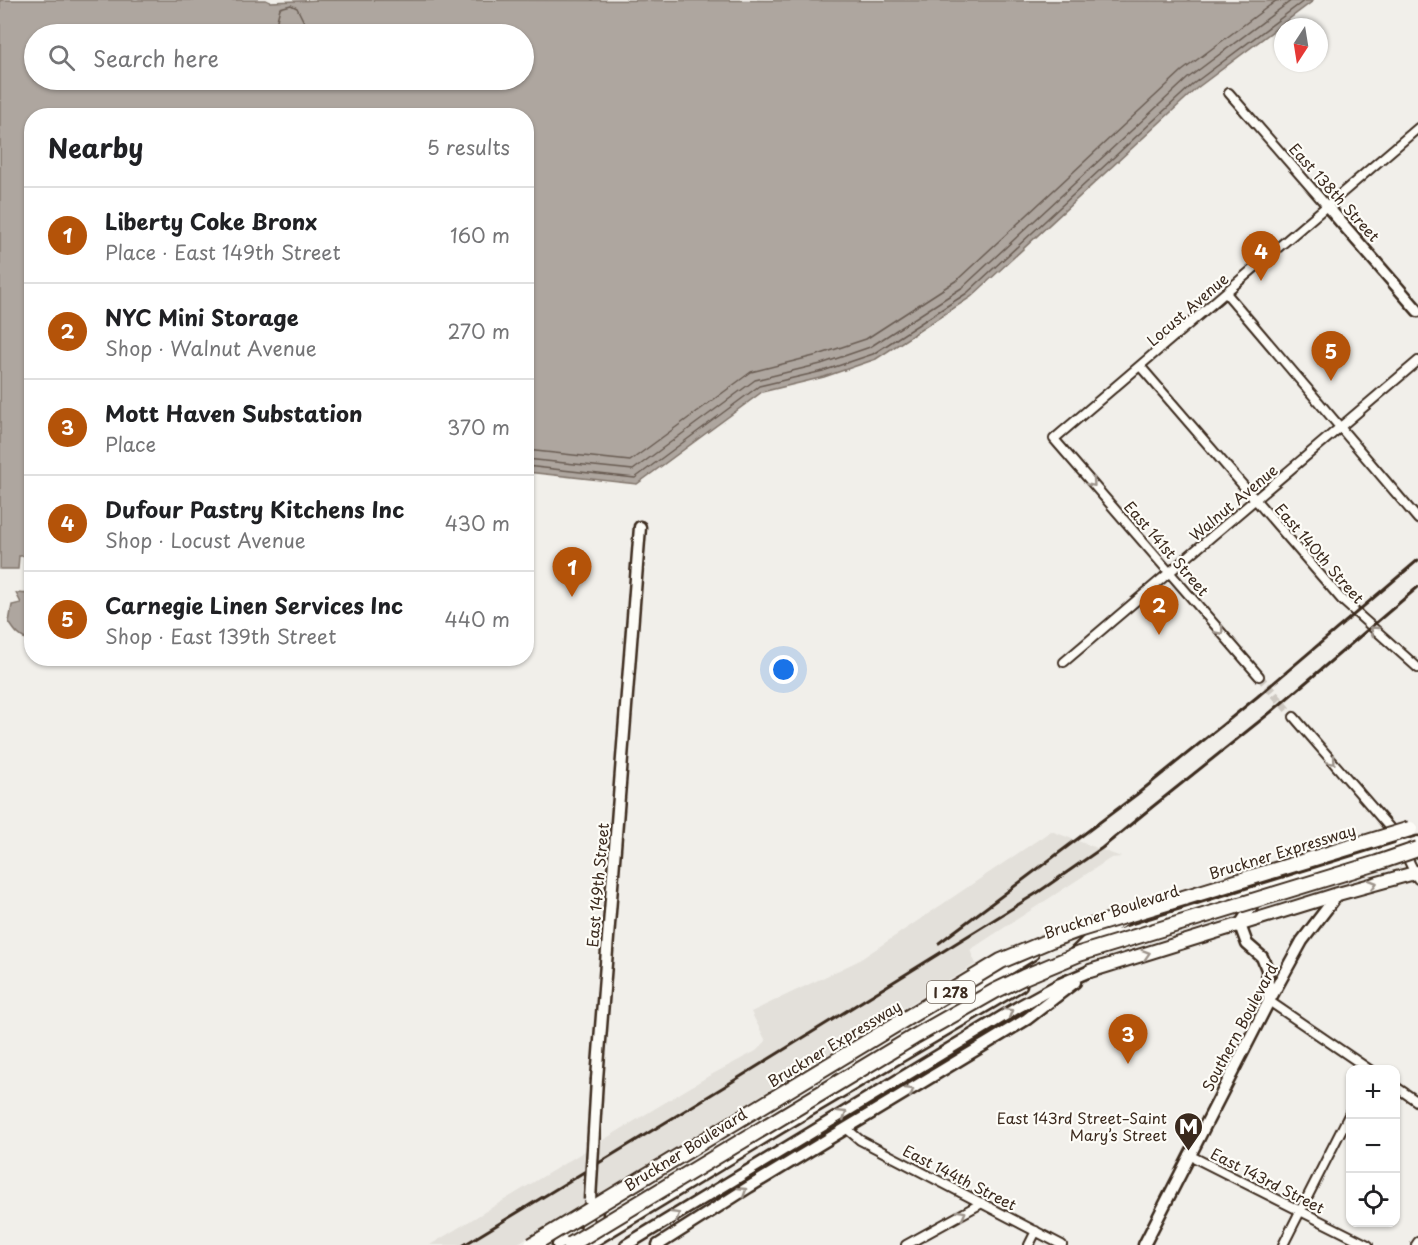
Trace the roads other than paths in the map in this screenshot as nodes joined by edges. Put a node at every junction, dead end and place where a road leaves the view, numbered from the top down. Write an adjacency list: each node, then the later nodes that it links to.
1 (1229, 93): 3 (street, East 138th Street)
2 (1418, 128): 3 (street, Locust Avenue)
3 (1327, 206): 4 (street, Locust Avenue); 5 (main road, East 138th Street)
4 (1226, 293): 7 (street, Locust Avenue); 8 (street)
5 (1418, 310)
6 (1418, 361): 8 (street, Walnut Avenue)
7 (1140, 366): 9 (street, Locust Avenue); 10 (street, East 140th Street)
8 (1341, 427): 10 (street, Walnut Avenue); 11 (street)
9 (1054, 439): 13 (street, East 141st Street, one-way to 13)
10 (1256, 500): 13 (street, Walnut Avenue); 15 (street, East 140th Street, one-way to 10)
11 (1418, 519)
12 (640, 527): 41 (main road, East 149th Street, bridge)
13 (1170, 573): 14 (street, Walnut Avenue); 16 (street, East 141st Street, one-way to 16)
14 (1064, 662)
15 (1418, 668)
16 (1259, 676)
17 (1294, 717): 19 (street, one-way to 19)
18 (1414, 825): 19 (main road, Bruckner Boulevard); 43 (highway, Bruckner Expressway / I 278, bridge)
19 (1395, 834): 21 (street); 26 (main road, Bruckner Boulevard)
20 (1418, 842): 21 (main road, Bruckner Boulevard)
21 (1400, 848): 23 (street); 24 (main road, Bruckner Boulevard)
22 (1418, 849): 45 (highway, I 278, bridge)
23 (1417, 874): 25 (main road, one-way to 23)
24 (1262, 890): 27 (main road); 28 (main road, Bruckner Boulevard)
25 (1338, 894): 27 (main road); 30 (main road, Southern Boulevard)
26 (1123, 921): 28 (main road); 32 (main road, Bruckner Boulevard)
27 (1240, 925): 29 (main road, one-way to 27); 30 (main road)
28 (1075, 953): 31 (main road, Bruckner Boulevard)
29 (1090, 971): 37 (main road, one-way to 29); 47 (main road, one-way to 29)
30 (1269, 1001): 33 (street); 38 (main road, Southern Boulevard)
31 (921, 1044): 32 (main road); 46 (main road, Bruckner Boulevard)
32 (852, 1064): 41 (main road, Bruckner Boulevard)
33 (1363, 1065)
34 (1400, 1090): 35 (street)
35 (1418, 1102)
36 (1347, 1119): 40 (street)
37 (847, 1129): 39 (street, East 144th Street); 48 (main road, one-way to 37)
38 (1189, 1155): 40 (street, East 143rd Street); 52 (main road, Southern Boulevard)
39 (982, 1203): 42 (street, East 144th Street); 49 (street, one-way to 39)
40 (1301, 1212): 53 (street); 54 (street, East 143rd Street)
41 (586, 1228): 44 (main road, Bruckner Boulevard); 46 (main road, East 149th Street)
42 (1036, 1231): 50 (street); 51 (street, East 144th Street)
43 (532, 1245)
44 (558, 1245)
45 (570, 1245)
46 (586, 1245)
47 (626, 1245)
48 (658, 1245)
49 (906, 1245)
50 (1029, 1245)
51 (1062, 1245)
52 (1144, 1245)
53 (1283, 1245)
54 (1368, 1245)

